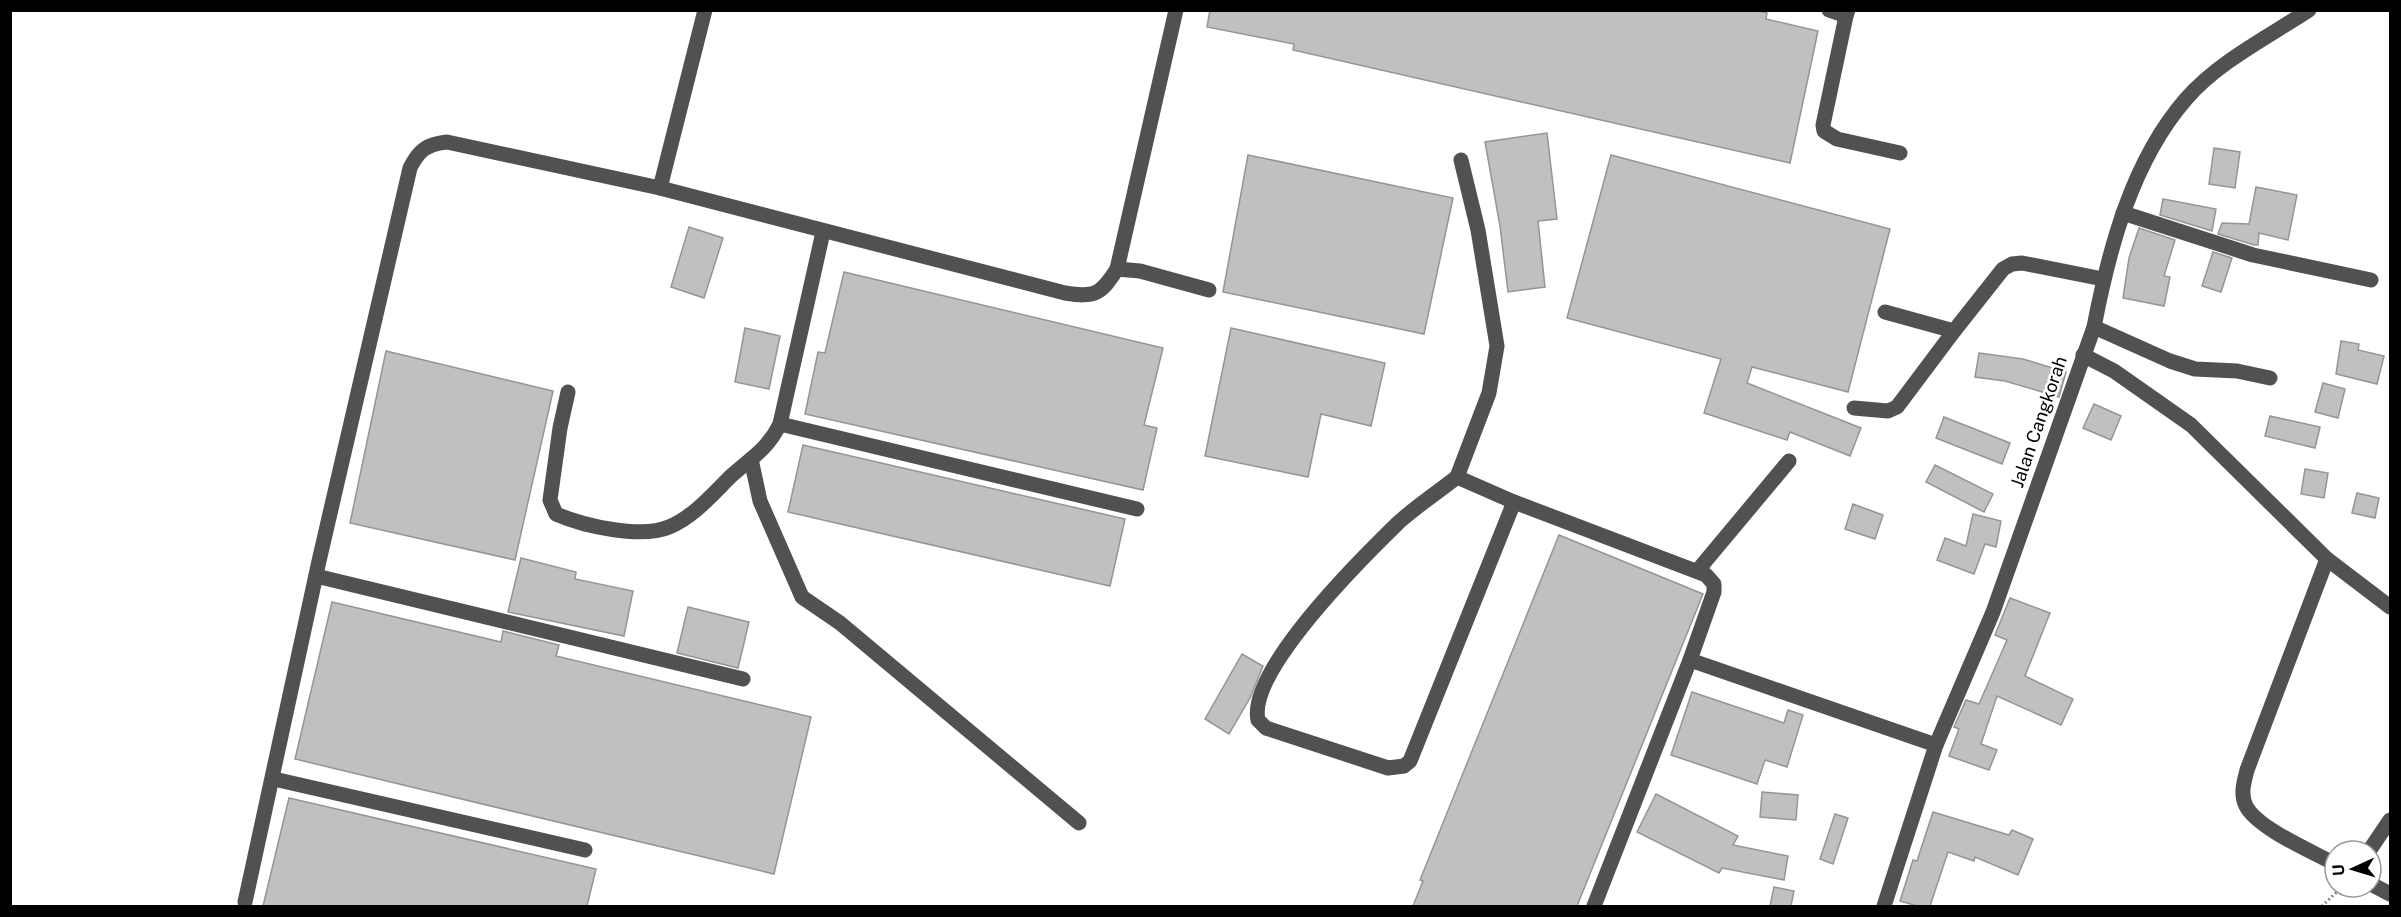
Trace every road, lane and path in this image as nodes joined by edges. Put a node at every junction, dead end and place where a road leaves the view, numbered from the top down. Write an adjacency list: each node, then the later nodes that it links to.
1 (705, 10): 8 (street)
2 (1176, 10): 11 (street)
3 (1829, 10): 5 (street)
4 (2309, 10): 9 (street, Jalan Cangkorah)
5 (1847, 13): 6 (street)
6 (1900, 153)
7 (1461, 160): 25 (street)
8 (660, 188): 10 (street); 30 (street)
9 (2123, 213): 12 (street, Jalan Cangkorah); 13 (street)
10 (823, 232): 11 (street); 22 (street)
11 (1118, 269): 14 (street)
12 (2103, 279): 16 (street, Jalan Cangkorah); 17 (street)
13 (2371, 280)
14 (1209, 291)
15 (1885, 312): 17 (street)
16 (2094, 327): 18 (street, Jalan Cangkorah); 19 (street)
17 (1954, 331): 21 (street)
18 (2083, 355): 28 (street); 34 (street, Jalan Cangkorah)
19 (2270, 378)
20 (568, 392): 23 (street)
21 (1854, 408)
22 (780, 424): 23 (street); 27 (street)
23 (751, 459): 37 (street)
24 (1789, 461): 29 (street)
25 (1457, 477): 26 (street); 26 (street)
26 (1514, 502): 29 (street)
27 (1137, 510)
28 (2327, 559): 31 (street); 40 (street)
29 (1698, 570): 32 (street)
30 (316, 576): 33 (street); 35 (street)
31 (2391, 607)
32 (1690, 660): 34 (street); 42 (street)
33 (743, 679)
34 (1936, 745): 43 (street, Jalan Cangkorah)
35 (274, 779): 39 (street); 41 (street)
36 (2391, 820): 38 (street)
37 (1079, 823)
38 (2378, 839)
39 (585, 850)
40 (2323, 857)
41 (245, 902)
42 (1594, 906)
43 (1884, 906)

